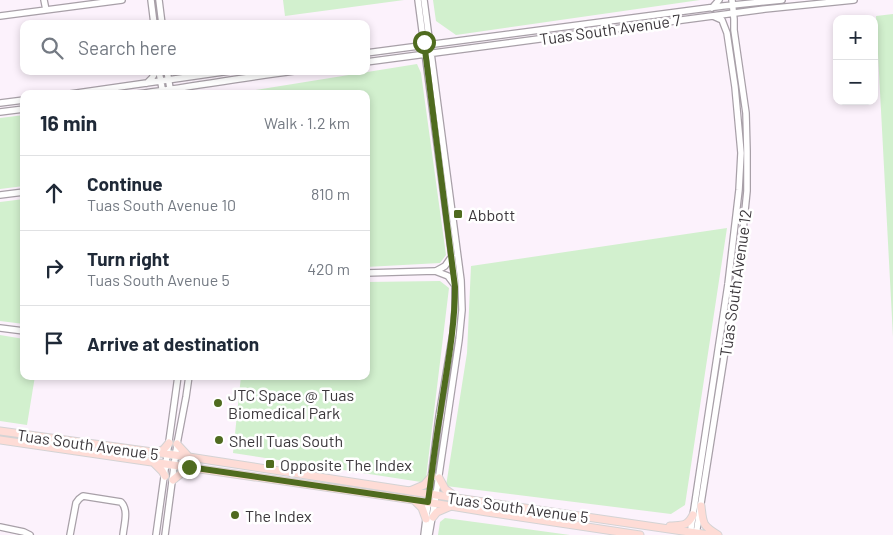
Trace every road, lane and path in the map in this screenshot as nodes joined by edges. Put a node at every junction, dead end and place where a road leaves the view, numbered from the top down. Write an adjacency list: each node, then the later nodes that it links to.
1 (44, 0): 13 (street)
2 (122, 0): 13 (street)
3 (151, 0): 18 (street)
4 (159, 0): 19 (street)
5 (418, 0): 21 (street)
6 (424, 0): 21 (street)
7 (720, 0): 12 (street)
8 (782, 0): 10 (street, Tuas South Avenue 7)
9 (854, 0): 14 (street, Tuas South Avenue 7)
10 (742, 2): 11 (street, Tuas South Avenue 7)
11 (729, 3): 12 (street, Tuas South Avenue 7); 15 (street, Tuas South Avenue 12)
12 (712, 8): 22 (street, Tuas South Avenue 7)
13 (46, 10): 16 (street)
14 (745, 11): 15 (street, Tuas South Avenue 7); 20 (street)
15 (731, 13): 17 (street, Tuas South Avenue 7); 20 (street, Tuas South Avenue 12)
16 (0, 16)
17 (713, 16): 20 (street); 25 (street, Tuas South Avenue 7)
18 (154, 20)
19 (162, 20)
20 (731, 32): 82 (street, Tuas South Avenue 12); 83 (street, Tuas South Avenue 12)
21 (426, 34): 22 (street); 23 (street); 24 (street)
22 (439, 43): 23 (street, Tuas South Avenue 7)
23 (427, 45): 24 (street, Tuas South Avenue 7); 27 (street)
24 (413, 46): 26 (street, Tuas South Avenue 7)
25 (447, 51): 27 (street, Tuas South Avenue 7); 30 (street)
26 (370, 52)
27 (428, 53): 28 (street, Tuas South Avenue 7); 30 (street)
28 (413, 55): 29 (street, Tuas South Avenue 7); 30 (street)
29 (370, 61)
30 (430, 68): 53 (street); 74 (street)
31 (155, 75): 40 (street)
32 (159, 75): 39 (street)
33 (167, 75): 38 (street)
34 (177, 75): 37 (street)
35 (202, 75): 37 (street)
36 (266, 75): 41 (street)
37 (181, 78): 38 (street)
38 (168, 80): 39 (street); 44 (street)
39 (161, 81): 40 (street); 43 (street)
40 (147, 83): 42 (street)
41 (183, 87): 45 (street); 46 (street)
42 (98, 90)
43 (163, 90)
44 (170, 90)
45 (176, 90)
46 (181, 90)
47 (20, 100): 48 (street)
48 (0, 103)
49 (20, 110): 50 (street)
50 (0, 112)
51 (20, 192): 52 (street)
52 (0, 195)
53 (452, 256): 54 (street); 56 (street)
54 (435, 271): 55 (street); 56 (street)
55 (370, 274)
56 (455, 287): 74 (street)
57 (0, 328): 58 (street)
58 (20, 331)
59 (177, 380): 63 (street)
60 (188, 380): 64 (street)
61 (0, 431): 65 (main road, Tuas South Avenue 5)
62 (0, 440): 69 (main road, Tuas South Avenue 5)
63 (169, 443): 65 (main road); 66 (street)
64 (177, 444): 67 (street); 68 (main road)
65 (157, 453): 66 (main road, Tuas South Avenue 5)
66 (167, 455): 67 (main road, Tuas South Avenue 5); 70 (street)
67 (176, 456): 68 (main road, Tuas South Avenue 5); 71 (street)
68 (189, 457): 76 (main road, Tuas South Avenue 5)
69 (154, 463): 70 (main road, Tuas South Avenue 5); 73 (main road)
70 (166, 464): 71 (main road, Tuas South Avenue 5); 73 (street)
71 (174, 465): 72 (main road, Tuas South Avenue 5); 75 (street)
72 (189, 467): 75 (main road); 79 (main road, Tuas South Avenue 5)
73 (165, 476): 91 (street)
74 (435, 477): 76 (main road); 77 (street); 78 (main road)
75 (173, 480): 92 (street)
76 (409, 491): 77 (main road, Tuas South Avenue 5)
77 (433, 495): 78 (main road, Tuas South Avenue 5); 80 (street)
78 (460, 498): 86 (main road, Tuas South Avenue 5)
79 (414, 500): 80 (main road, Tuas South Avenue 5); 84 (main road)
80 (432, 503): 81 (main road, Tuas South Avenue 5); 84 (street)
81 (452, 506): 84 (main road); 95 (main road, Tuas South Avenue 5)
82 (701, 506): 87 (street, Tuas South Avenue 12); 97 (main road)
83 (693, 516): 86 (main road); 87 (street, Tuas South Avenue 12)
84 (430, 518): 93 (street); 94 (street)
85 (0, 527): 88 (street)
86 (658, 527): 87 (main road, Tuas South Avenue 5)
87 (693, 534): 96 (main road, Tuas South Avenue 5)
88 (30, 535)
89 (70, 535): 90 (street)
90 (123, 535)
91 (156, 535)
92 (165, 535)
93 (424, 535)
94 (429, 535)
95 (640, 535)
96 (710, 535)
97 (718, 535)

